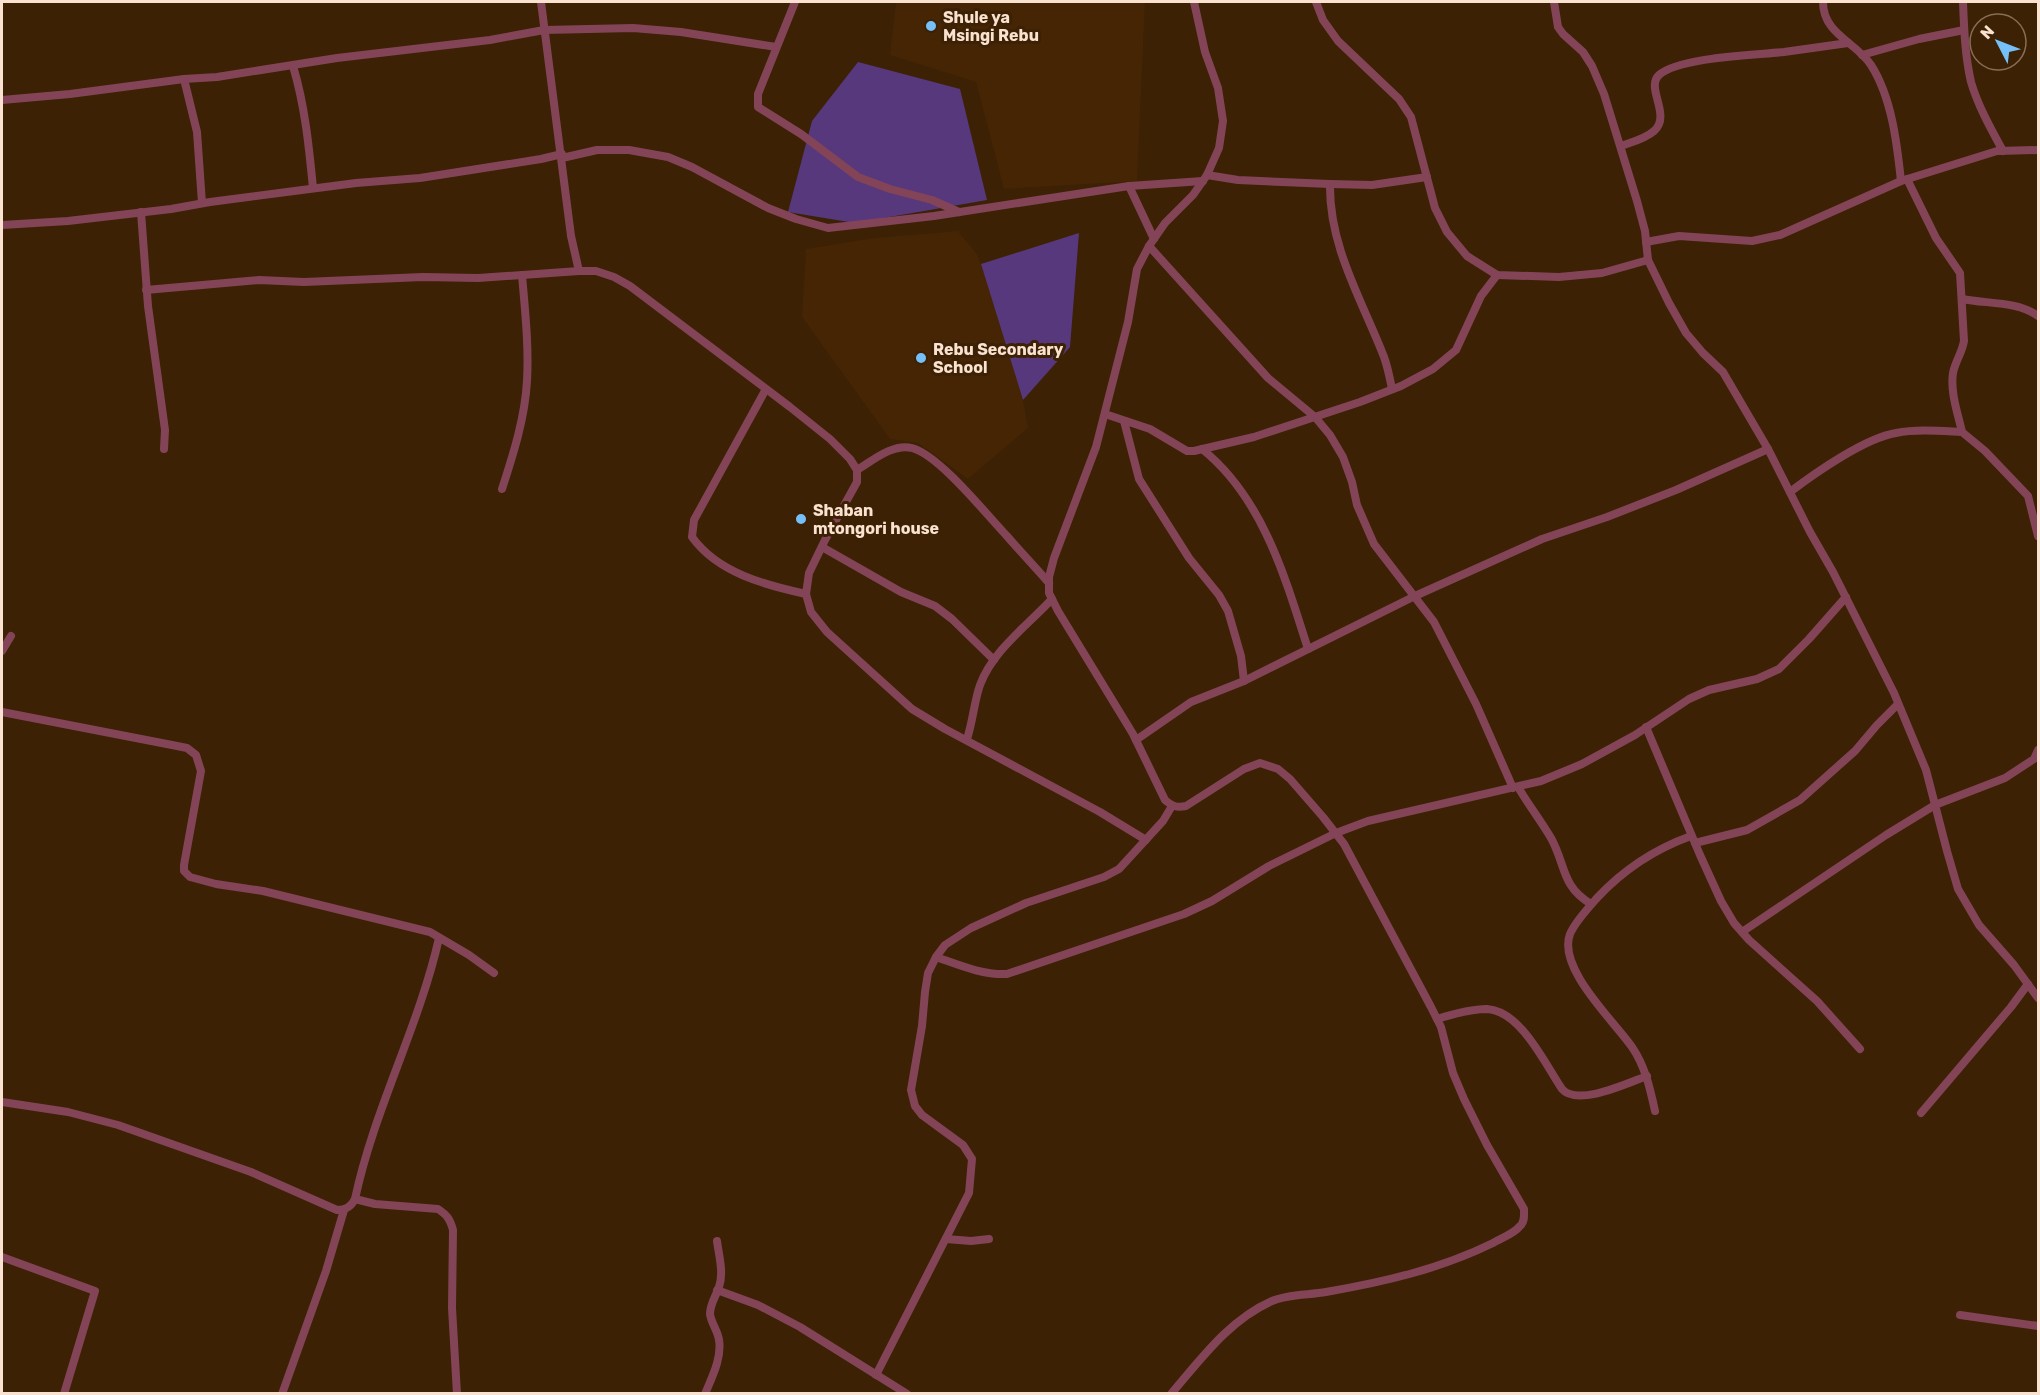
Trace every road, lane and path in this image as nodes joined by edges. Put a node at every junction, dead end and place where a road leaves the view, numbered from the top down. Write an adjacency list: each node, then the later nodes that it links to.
1 (541, 2): 8 (street)
2 (795, 2): 11 (street)
3 (1194, 2): 21 (street)
4 (1316, 2): 20 (street)
5 (1554, 2): 16 (street)
6 (1823, 2): 10 (street)
7 (1963, 2): 9 (street)
8 (544, 30): 11 (street); 13 (street); 19 (street)
9 (1964, 30): 12 (street); 18 (street)
10 (1848, 43): 12 (street); 16 (street)
11 (776, 47): 28 (street)
12 (1862, 55): 22 (street)
13 (293, 66): 14 (street); 25 (street)
14 (184, 79): 15 (street); 26 (street)
15 (2, 100)
16 (1621, 146): 31 (street)
17 (2038, 150): 18 (street)
18 (2003, 151): 22 (street)
19 (562, 156): 25 (street); 28 (street); 33 (street)
20 (1427, 177): 23 (street); 35 (street)
21 (1205, 178): 23 (street); 24 (street); 30 (street)
22 (1904, 180): 31 (street); 37 (street)
23 (1330, 184): 40 (street)
24 (1129, 186): 28 (street); 30 (street)
25 (313, 188): 26 (street)
26 (202, 203): 27 (street)
27 (141, 212): 29 (street); 36 (street)
28 (959, 212)
29 (2, 225)
30 (1151, 242): 41 (street); 42 (street)
31 (1646, 243): 32 (street)
32 (1648, 260): 35 (street); 47 (street)
33 (579, 271): 34 (street); 39 (street)
34 (522, 275): 36 (street); 49 (street)
35 (1497, 275): 40 (street)
36 (146, 290): 45 (street)
37 (1962, 299): 38 (street); 44 (street)
38 (2038, 316)
39 (766, 389): 48 (street); 54 (street)
40 (1392, 389): 42 (street)
41 (1105, 414): 43 (street); 53 (street)
42 (1315, 417): 46 (street); 55 (street)
43 (1124, 421): 46 (street); 62 (street)
44 (1962, 432): 50 (street); 51 (street)
45 (164, 449)
46 (1202, 449): 59 (street)
47 (1768, 449): 50 (street); 55 (street)
48 (858, 470): 52 (street); 53 (street)
49 (502, 489)
50 (1790, 492): 56 (street)
51 (2038, 536)
52 (822, 547): 54 (street); 61 (street)
53 (1049, 583): 57 (street)
54 (806, 594): 66 (street)
55 (1415, 596): 59 (street); 69 (street)
56 (1846, 597): 63 (street); 65 (street)
57 (1052, 599): 61 (street); 67 (street)
58 (11, 636): 60 (street)
59 (1308, 649): 62 (street)
60 (2, 651)
61 (994, 660): 66 (street)
62 (1244, 681): 67 (street)
63 (1898, 704): 70 (street); 74 (street)
64 (2, 712): 77 (street)
65 (1646, 727): 69 (street); 74 (street)
66 (967, 739): 73 (street)
67 (1136, 740): 71 (street)
68 (2038, 750): 70 (street)
69 (1515, 788): 72 (street); 75 (street)
70 (1935, 805): 76 (street); 80 (street)
71 (1172, 806): 72 (street); 73 (street)
72 (1336, 833): 78 (street); 82 (street)
73 (1146, 840): 78 (street)
74 (1693, 840): 75 (street); 76 (street)
75 (1591, 904): 84 (street)
76 (1742, 932): 83 (street)
77 (439, 938): 79 (street); 88 (street)
78 (936, 957): 90 (street)
79 (494, 973)
80 (2028, 984): 81 (street); 87 (street)
81 (2038, 996)
82 (1437, 1019): 84 (street); 103 (street)
83 (1860, 1049)
84 (1647, 1076): 86 (street)
85 (2, 1102): 89 (street)
86 (1655, 1111)
87 (1921, 1113)
88 (355, 1199): 89 (street); 100 (street)
89 (344, 1210): 99 (street)
90 (946, 1239): 91 (street); 97 (street)
91 (989, 1239)
92 (717, 1241): 94 (street)
93 (2, 1257): 98 (street)
94 (717, 1290): 97 (street); 101 (street)
95 (1960, 1316): 96 (street)
96 (2038, 1326)
97 (876, 1375): 102 (street)
98 (64, 1394)
99 (282, 1394)
100 (457, 1394)
101 (705, 1394)
102 (907, 1394)
103 (1171, 1394)

